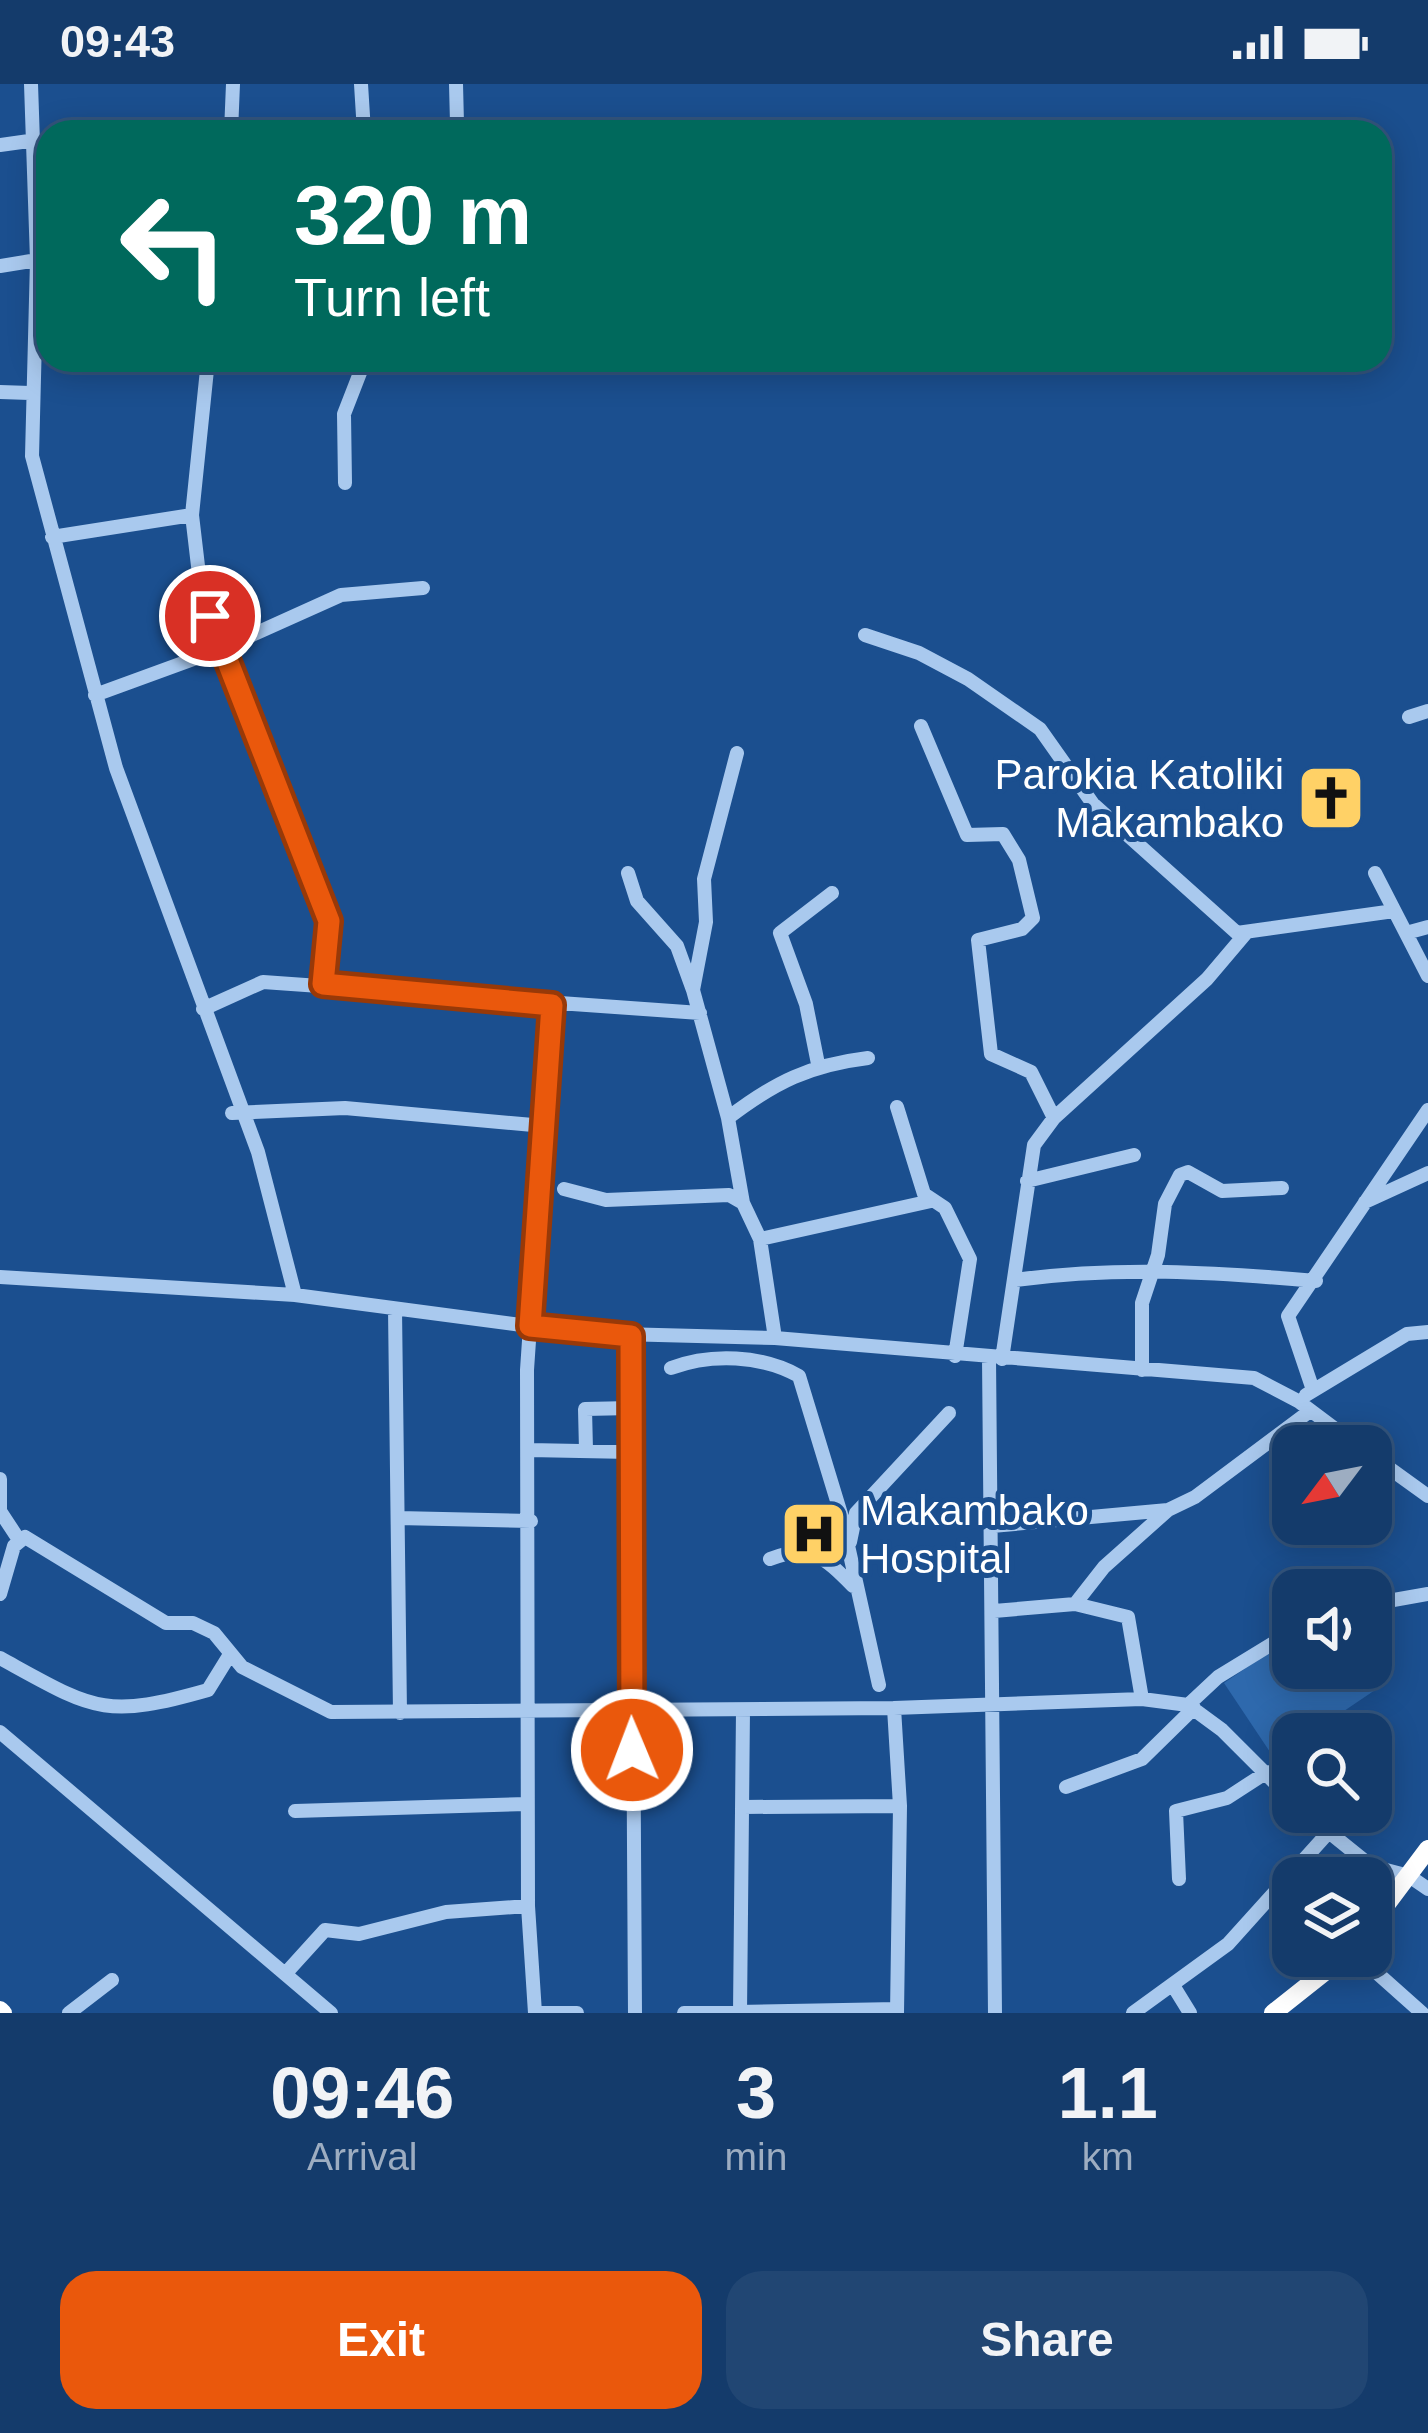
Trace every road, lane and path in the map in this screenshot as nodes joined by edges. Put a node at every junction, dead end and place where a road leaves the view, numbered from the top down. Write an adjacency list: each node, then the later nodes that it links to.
1 (31, 84): 8 (street)
2 (233, 84): 5 (street)
3 (361, 84): 6 (street)
4 (456, 84): 7 (street)
5 (232, 120)
6 (363, 120)
7 (457, 120)
8 (36, 140): 9 (street)
9 (0, 145)
10 (36, 260): 11 (street)
11 (0, 266)
12 (36, 279): 16 (street)
13 (207, 372): 18 (street)
14 (360, 372): 17 (street)
15 (0, 392): 16 (street)
16 (30, 393): 19 (street)
17 (345, 483)
18 (192, 515): 19 (street); 22 (street)
19 (52, 538): 23 (street)
20 (424, 588): 22 (street)
21 (865, 634): 33 (street)
22 (220, 649): 23 (street); 36 (street)
23 (95, 695): 39 (street)
24 (1428, 710): 25 (street)
25 (1409, 717)
26 (922, 726): 47 (street)
27 (737, 753): 37 (street)
28 (628, 873): 37 (street)
29 (1375, 873): 31 (street)
30 (832, 893): 42 (street)
31 (1394, 911): 33 (street); 34 (street)
32 (1428, 927): 34 (street)
33 (1246, 933): 47 (street)
34 (1406, 933): 35 (street)
35 (1428, 976)
36 (323, 984): 38 (street); 39 (street)
37 (693, 990): 40 (street)
38 (552, 1005): 40 (street); 48 (street)
39 (203, 1010): 45 (street)
40 (700, 1013): 46 (street)
41 (868, 1058): 42 (street)
42 (818, 1064): 46 (street)
43 (896, 1107): 54 (street)
44 (1428, 1110): 55 (street)
45 (237, 1113): 48 (street); 62 (street)
46 (728, 1118): 56 (street)
47 (1054, 1118): 51 (street)
48 (544, 1126): 64 (street)
49 (1134, 1155): 51 (street)
50 (1428, 1173): 55 (street)
51 (1027, 1181): 60 (street)
52 (564, 1189): 56 (street)
53 (1282, 1189): 58 (street)
54 (932, 1202): 57 (street); 68 (street)
55 (1366, 1202): 61 (street)
56 (743, 1203): 57 (street)
57 (760, 1239): 67 (street)
58 (1154, 1270): 60 (street); 61 (street); 71 (street)
59 (0, 1276): 62 (street)
60 (1015, 1280): 69 (street)
61 (1316, 1281): 72 (street)
62 (295, 1295): 63 (street)
63 (395, 1309): 64 (street); 84 (street)
64 (530, 1326): 66 (street); 77 (street)
65 (1428, 1332): 72 (street)
66 (631, 1336): 67 (street); 74 (street)
67 (775, 1338): 68 (street)
68 (955, 1356): 69 (street)
69 (996, 1359): 71 (street); 86 (street)
70 (671, 1367): 88 (street)
71 (1142, 1370): 73 (street)
72 (1313, 1390): 73 (street)
73 (1304, 1406): 76 (street); 83 (street)
74 (632, 1408): 78 (street); 79 (street)
75 (949, 1413): 88 (street)
76 (1330, 1425)
77 (529, 1450): 78 (street); 85 (street)
78 (586, 1450): 79 (street)
79 (632, 1453): 102 (street)
80 (1392, 1470): 82 (street)
81 (0, 1479): 87 (street)
82 (1428, 1496)
83 (1168, 1510): 86 (street); 94 (street)
84 (398, 1518): 85 (street); 106 (street)
85 (531, 1521): 107 (street)
86 (992, 1526): 95 (street)
87 (19, 1540): 91 (street); 97 (street)
88 (848, 1552): 90 (street)
89 (770, 1559): 90 (street)
90 (857, 1589): 99 (street)
91 (0, 1594)
92 (1428, 1594): 93 (street)
93 (1392, 1600)
94 (1075, 1604): 95 (street); 100 (street)
95 (994, 1611): 101 (street)
96 (1272, 1644): 103 (street)
97 (229, 1655): 98 (street); 106 (street)
98 (0, 1658)
99 (879, 1685)
100 (1142, 1699): 101 (street); 103 (street)
101 (996, 1705): 104 (street); 136 (street)
102 (632, 1707): 105 (street); 107 (street); 133 (street)
103 (1191, 1707): 109 (street); 111 (street)
104 (894, 1708): 105 (street); 113 (street)
105 (743, 1710): 114 (street)
106 (400, 1713): 107 (street)
107 (530, 1718): 112 (street)
108 (0, 1732): 124 (street)
109 (1267, 1772): 110 (street); 119 (street)
110 (1272, 1778)
111 (1066, 1787)
112 (527, 1804): 115 (street); 122 (street)
113 (900, 1806): 114 (street); 129 (street)
114 (743, 1807): 135 (street)
115 (296, 1811)
116 (1327, 1834): 118 (street); 128 (street)
117 (1428, 1849): 118 (highway)
118 (1408, 1876): 120 (street); 121 (highway)
119 (1179, 1879)
120 (1428, 1889)
121 (1392, 1897)
122 (528, 1906): 123 (street); 124 (street); 132 (street)
123 (536, 1953)
124 (286, 1973): 131 (street)
125 (1319, 1977): 139 (highway)
126 (1382, 1977): 140 (street)
127 (112, 1980): 130 (street)
128 (1174, 1987): 137 (street); 138 (street)
129 (897, 2011): 135 (street)
130 (69, 2013)
131 (331, 2013)
132 (577, 2013)
133 (635, 2013)
134 (684, 2013): 135 (street)
135 (740, 2013)
136 (995, 2013)
137 (1133, 2013)
138 (1190, 2013)
139 (1274, 2013)
140 (1422, 2013)

